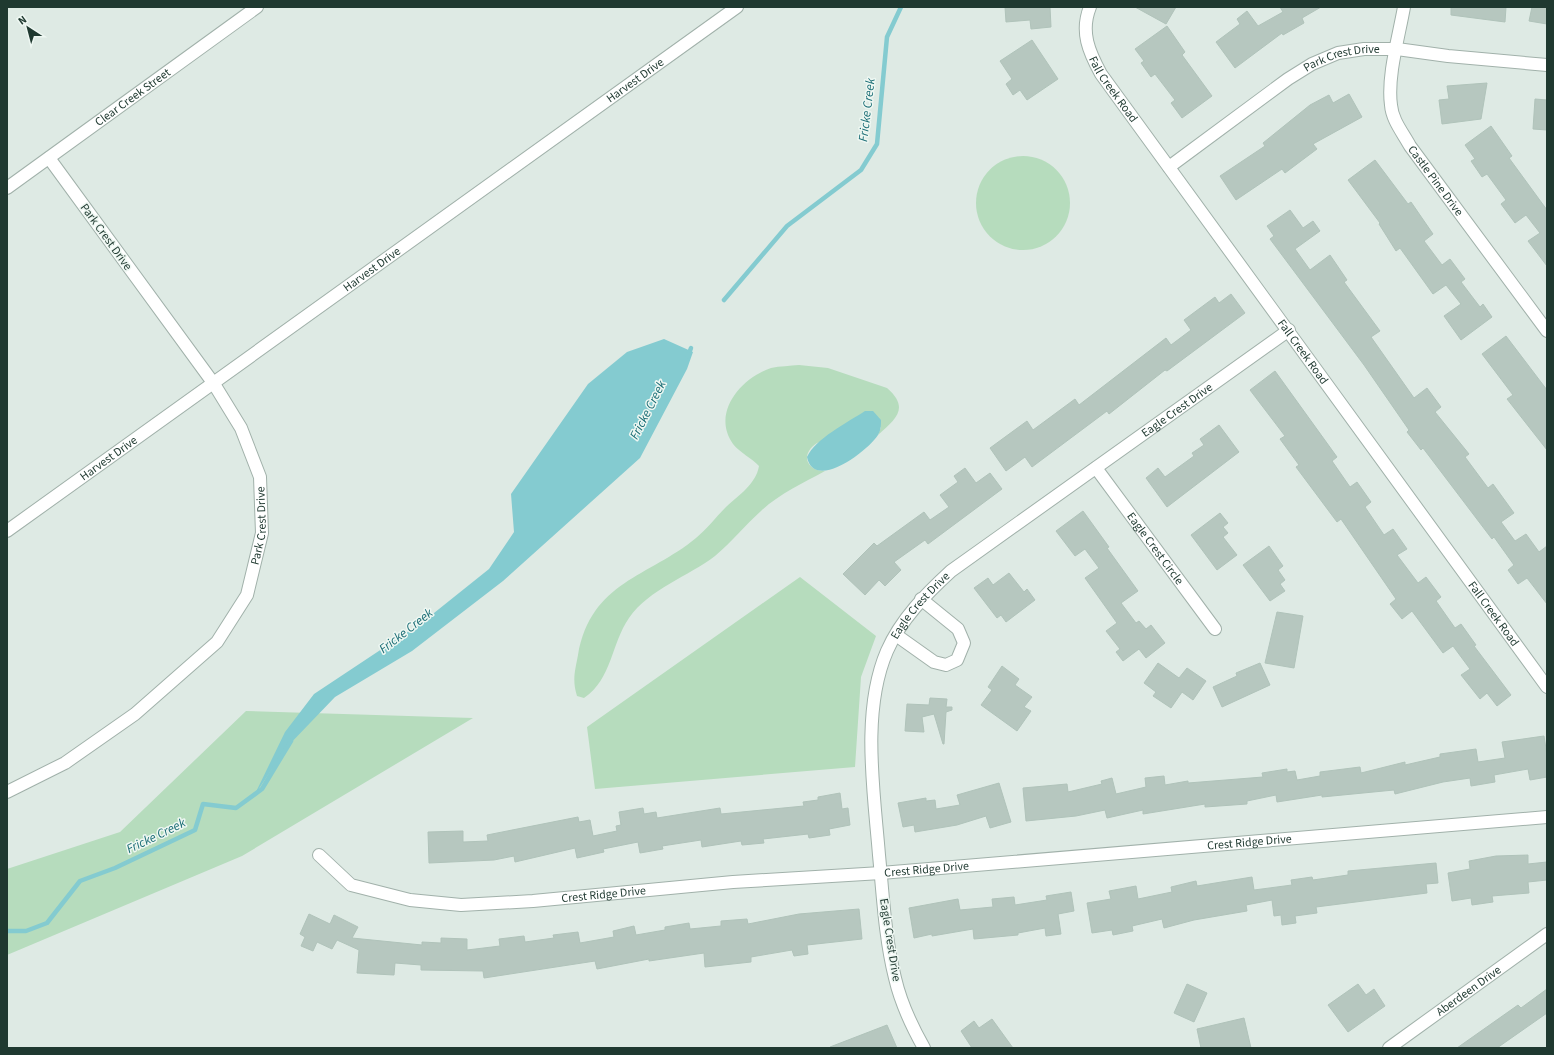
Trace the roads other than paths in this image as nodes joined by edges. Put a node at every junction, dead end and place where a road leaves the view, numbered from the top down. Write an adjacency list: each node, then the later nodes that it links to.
1 (257, 7): 7 (street, Clear Creek Street)
2 (737, 7): 12 (street, Harvest Drive)
3 (1090, 7): 8 (street, Fall Creek Road)
4 (1404, 7): 5 (street, Castle Pine Drive)
5 (1397, 49): 6 (street, Park Crest Drive); 8 (street, Park Crest Drive); 11 (street, Castle Pine Drive)
6 (1547, 65)
7 (49, 158): 9 (street, Clear Creek Street); 12 (street, Park Crest Drive)
8 (1169, 167): 10 (street, Fall Creek Road)
9 (7, 188)
10 (1289, 330): 13 (street, Eagle Crest Drive); 18 (street, Fall Creek Road)
11 (1547, 331)
12 (214, 384): 14 (street, Harvest Drive); 19 (street, Park Crest Drive)
13 (1096, 468): 15 (street, Eagle Crest Drive); 16 (street, Eagle Crest Circle)
14 (7, 531)
15 (921, 599): 17 (street, Eagle Crest Drive); 17 (street)
16 (1215, 629)
17 (896, 635): 22 (street, Eagle Crest Drive)
18 (1547, 687)
19 (7, 792)
20 (1547, 817): 22 (street, Crest Ridge Drive)
21 (319, 855): 22 (street, Crest Ridge Drive)
22 (881, 873): 24 (street, Eagle Crest Drive)
23 (1547, 934): 25 (street, Aberdeen Drive)
24 (924, 1048)
25 (1389, 1048)

